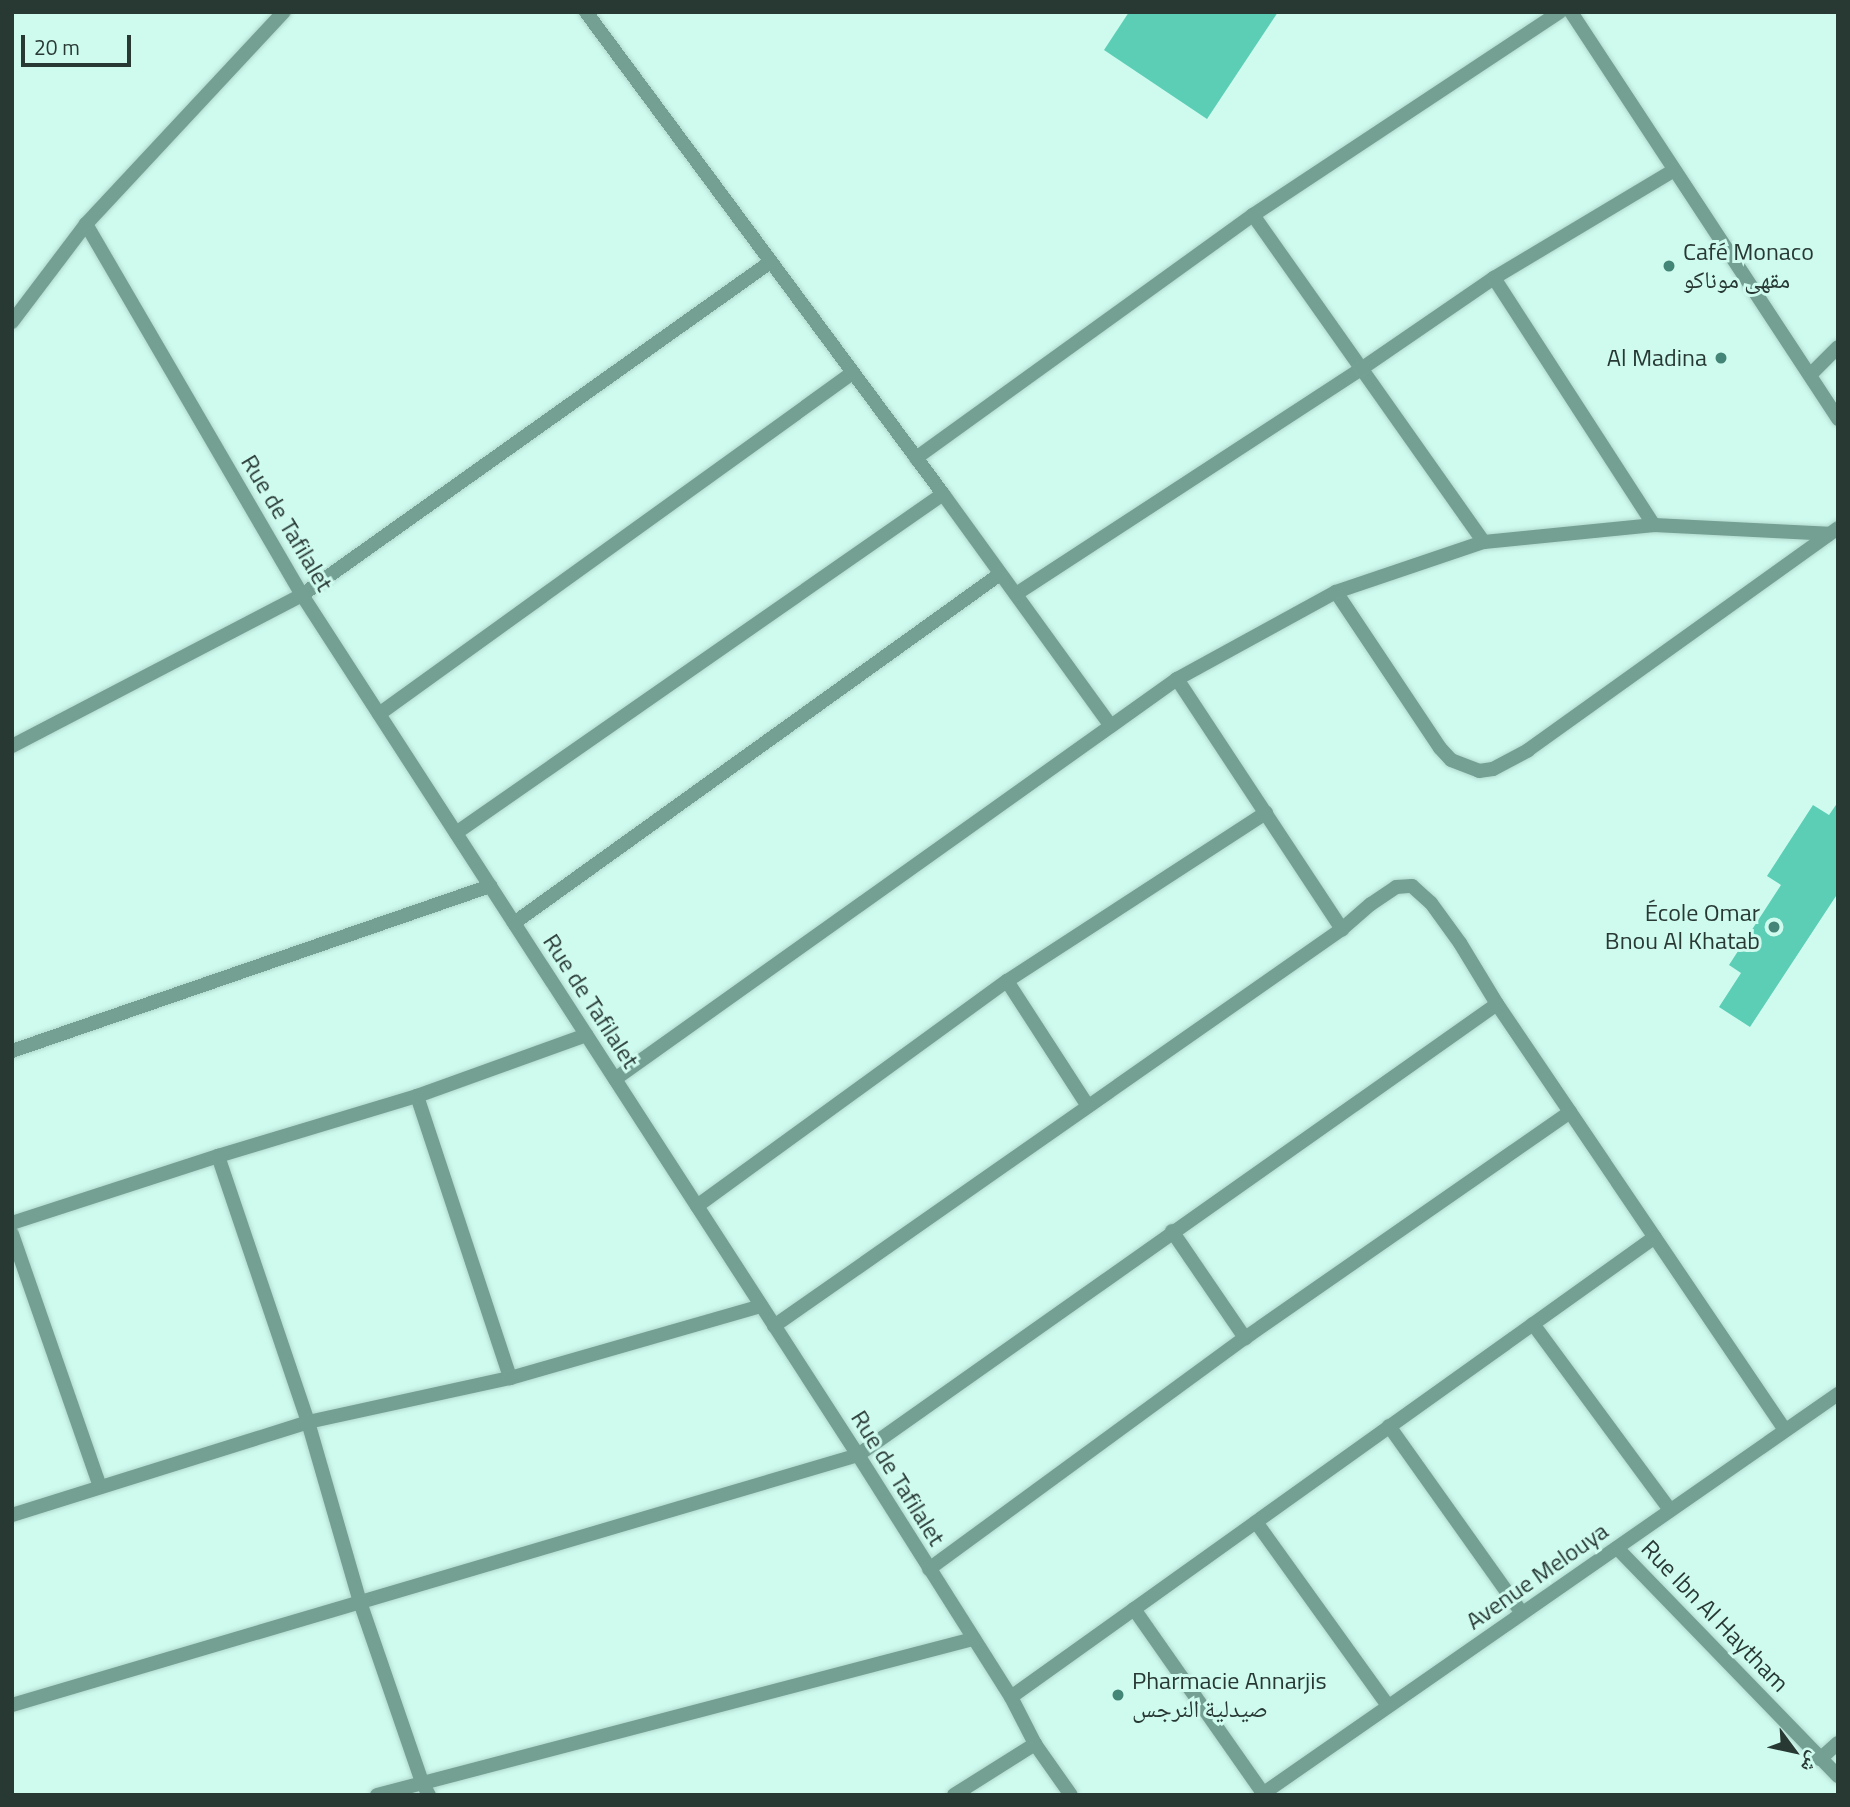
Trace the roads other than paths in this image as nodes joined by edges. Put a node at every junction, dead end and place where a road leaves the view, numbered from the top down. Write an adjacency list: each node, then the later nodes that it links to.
1 (284, 12): 7 (street)
2 (586, 12): 8 (street)
3 (1560, 12): 6 (street)
4 (1571, 12): 5 (street)
5 (1673, 171): 9 (street); 14 (street)
6 (1253, 215): 12 (street); 16 (street)
7 (86, 224): 10 (street); 24 (street, Rue de Tafilalet)
8 (769, 262): 13 (street); 24 (street)
9 (1494, 278): 12 (street); 18 (street)
10 (12, 322)
11 (1838, 347): 14 (street)
12 (1361, 369): 20 (street); 23 (street)
13 (851, 374): 16 (street); 26 (street)
14 (1811, 374): 15 (street)
15 (1838, 419)
16 (916, 458): 17 (street)
17 (943, 494): 21 (street); 30 (street)
18 (1654, 525): 19 (street); 20 (street)
19 (1833, 531): 22 (street)
20 (1484, 542): 22 (street)
21 (1000, 574): 23 (street); 32 (street)
22 (1336, 592): 25 (street)
23 (1016, 594): 27 (street)
24 (302, 595): 26 (street, Rue de Tafilalet); 28 (street)
25 (1177, 679): 27 (street); 29 (street)
26 (379, 714): 30 (street, Rue de Tafilalet)
27 (1111, 726): 38 (street)
28 (12, 746)
29 (1266, 813): 33 (street); 34 (street)
30 (456, 833): 31 (street, Rue de Tafilalet)
31 (490, 886): 32 (street, Rue de Tafilalet); 37 (street)
32 (514, 923): 36 (street, Rue de Tafilalet)
33 (1342, 929): 35 (street); 40 (street)
34 (1007, 981): 40 (street); 43 (street)
35 (1497, 1004): 41 (street); 45 (street)
36 (586, 1035): 38 (street, Rue de Tafilalet); 39 (street)
37 (12, 1051)
38 (615, 1079): 43 (street, Rue de Tafilalet)
39 (417, 1096): 42 (street); 52 (street)
40 (1088, 1106): 50 (street)
41 (1570, 1112): 47 (street); 51 (street)
42 (218, 1156): 44 (street); 54 (street)
43 (697, 1206): 48 (street, Rue de Tafilalet)
44 (12, 1223)
45 (1172, 1231): 51 (street); 57 (street)
46 (12, 1234): 58 (street)
47 (1654, 1237): 49 (street); 56 (street)
48 (761, 1306): 50 (street, Rue de Tafilalet); 52 (street)
49 (1533, 1324): 55 (street); 59 (street)
50 (774, 1326): 57 (street, Rue de Tafilalet)
51 (1245, 1338): 63 (street)
52 (510, 1378): 54 (street)
53 (1838, 1394): 56 (street, Avenue Melouya)
54 (308, 1422): 58 (street); 64 (street)
55 (1389, 1426): 61 (street); 66 (street)
56 (1786, 1430): 59 (street, Avenue Melouya)
57 (858, 1455): 63 (street, Rue de Tafilalet); 64 (street)
58 (100, 1486): 60 (street)
59 (1670, 1510): 62 (street, Avenue Melouya)
60 (12, 1515)
61 (1256, 1522): 65 (street); 70 (street)
62 (1617, 1548): 66 (street, Avenue Melouya); 73 (street, Rue Ibn Al Haytham)
63 (929, 1569): 67 (street, Rue de Tafilalet)
64 (360, 1602): 69 (street); 75 (street)
65 (1134, 1609): 68 (street); 76 (street)
66 (1522, 1613): 70 (street, Avenue Melouya)
67 (973, 1639): 68 (street, Rue de Tafilalet); 75 (street)
68 (1011, 1697): 72 (street, Rue de Tafilalet)
69 (12, 1705)
70 (1388, 1706): 76 (street, Avenue Melouya)
71 (1838, 1743): 73 (street)
72 (1035, 1744): 78 (street); 79 (street, Rue de Tafilalet)
73 (1820, 1759): 74 (street, Rue Ibn Al Haytham)
74 (1838, 1776)
75 (425, 1788): 77 (street)
76 (1262, 1794)
77 (377, 1795)
78 (954, 1795)
79 (1071, 1795)

